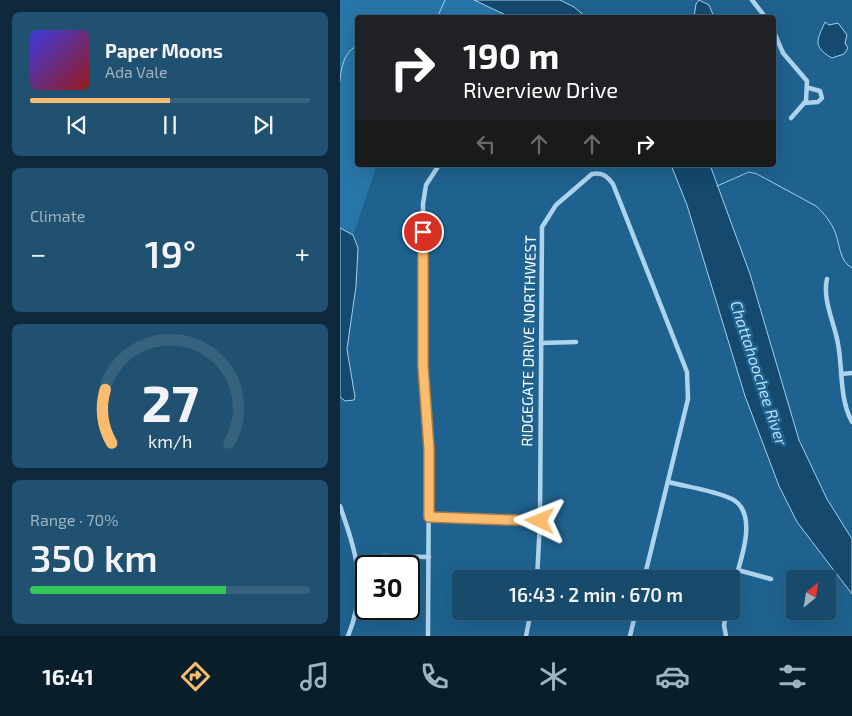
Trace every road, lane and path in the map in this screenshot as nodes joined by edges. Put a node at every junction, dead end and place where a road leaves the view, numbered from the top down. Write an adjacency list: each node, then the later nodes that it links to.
1 (752, 0): 2 (street)
2 (764, 15)
3 (776, 37): 4 (street)
4 (809, 88): 5 (street); 5 (street)
5 (804, 103): 6 (street)
6 (791, 118)
7 (438, 167): 16 (street)
8 (827, 279): 12 (street)
9 (576, 342): 10 (street)
10 (541, 343): 14 (street, RIDGEGATE DRIVE NORTHWEST); 17 (street, RIDGEGATE DRIVE NORTHWEST)
11 (852, 373): 12 (street)
12 (841, 374): 13 (street)
13 (852, 422)
14 (668, 482): 21 (street, RIDGEGATE DRIVE NORTHWEST); 22 (street)
15 (340, 506): 28 (street)
16 (429, 517): 17 (street); 19 (street)
17 (540, 521): 20 (street, RIDGEGATE DRIVE NORTHWEST)
18 (420, 557): 19 (street)
19 (429, 557): 29 (street)
20 (537, 570)
21 (646, 570)
22 (738, 570)
23 (740, 571): 24 (street)
24 (770, 579)
25 (529, 620): 30 (street)
26 (634, 620): 31 (street)
27 (725, 620): 32 (street)
28 (348, 636)
29 (428, 636)
30 (526, 636)
31 (630, 636)
32 (726, 636)

